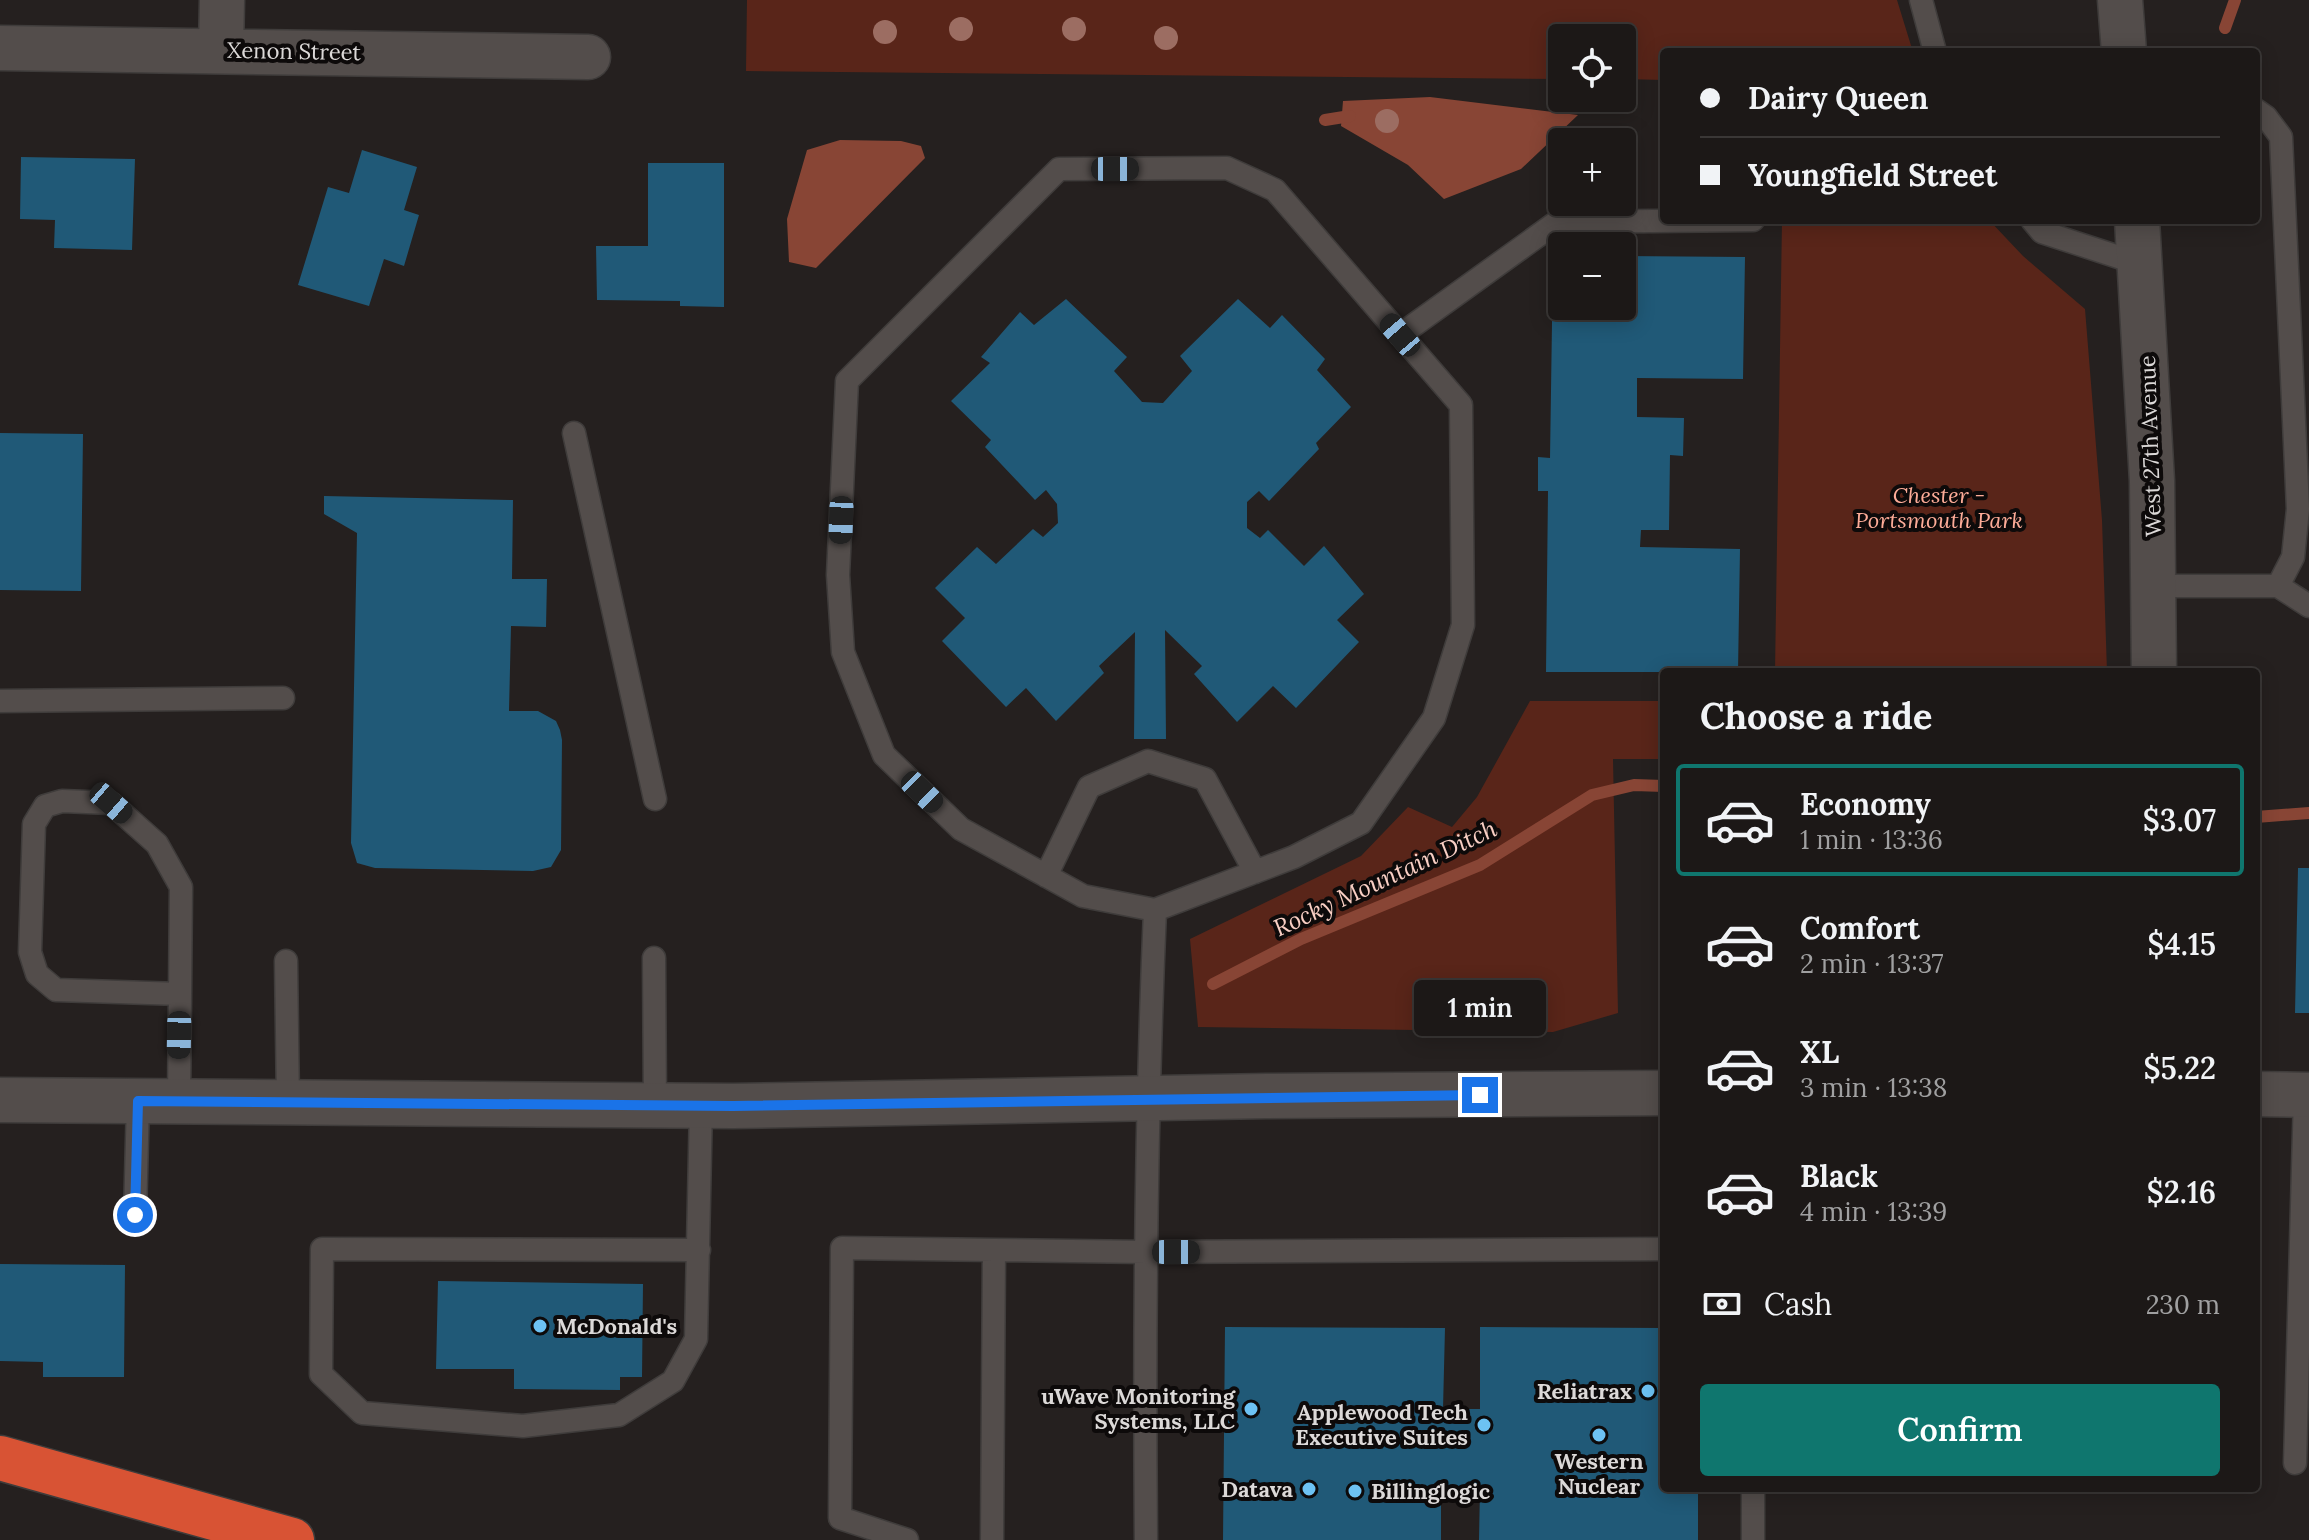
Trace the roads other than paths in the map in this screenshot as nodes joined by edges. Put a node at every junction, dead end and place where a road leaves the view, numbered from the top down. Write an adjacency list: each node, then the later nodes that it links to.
1 (222, 0): 7 (street)
2 (1921, 0): 5 (lane)
3 (2120, 0): 6 (street)
4 (0, 48): 7 (street, Xenon Street)
5 (1934, 48)
6 (2124, 48)
7 (221, 50): 8 (street, Xenon Street)
8 (588, 57)
9 (2260, 113): 17 (lane)
10 (1660, 221): 14 (lane)
11 (2035, 224): 13 (lane)
12 (2137, 224): 13 (street, West 27th Avenue)
13 (2140, 264): 16 (street, West 27th Avenue)
14 (1400, 335): 23 (lane); 24 (lane)
15 (574, 433): 22 (lane)
16 (2154, 586): 17 (lane); 19 (street, West 27th Avenue)
17 (2278, 586): 18 (lane)
18 (2309, 606)
19 (2154, 668)
20 (283, 698): 21 (lane)
21 (0, 701)
22 (655, 799)
23 (1255, 872): 24 (lane); 25 (lane)
24 (1046, 876): 25 (lane)
25 (1155, 910): 32 (lane)
26 (654, 958): 36 (lane)
27 (286, 961): 35 (lane)
28 (180, 994): 28 (lane); 34 (lane)
29 (1660, 1093): 32 (street)
30 (2260, 1094): 31 (street)
31 (2307, 1095): 38 (lane)
32 (1148, 1099): 37 (street); 43 (lane)
33 (0, 1100): 34 (street)
34 (159, 1102): 35 (street); 39 (lane)
35 (288, 1103): 36 (street)
36 (655, 1105): 37 (street)
37 (701, 1105): 41 (lane)
38 (2306, 1154): 45 (lane)
39 (135, 1215)
40 (1660, 1249): 43 (lane)
41 (699, 1250): 41 (lane)
42 (994, 1250): 43 (lane); 48 (lane); 49 (lane)
43 (1146, 1252): 50 (lane)
44 (0, 1458): 47 (highway)
45 (2295, 1463)
46 (1753, 1492): 51 (lane)
47 (292, 1540)
48 (907, 1540)
49 (992, 1540)
50 (1146, 1540)
51 (1753, 1540)

